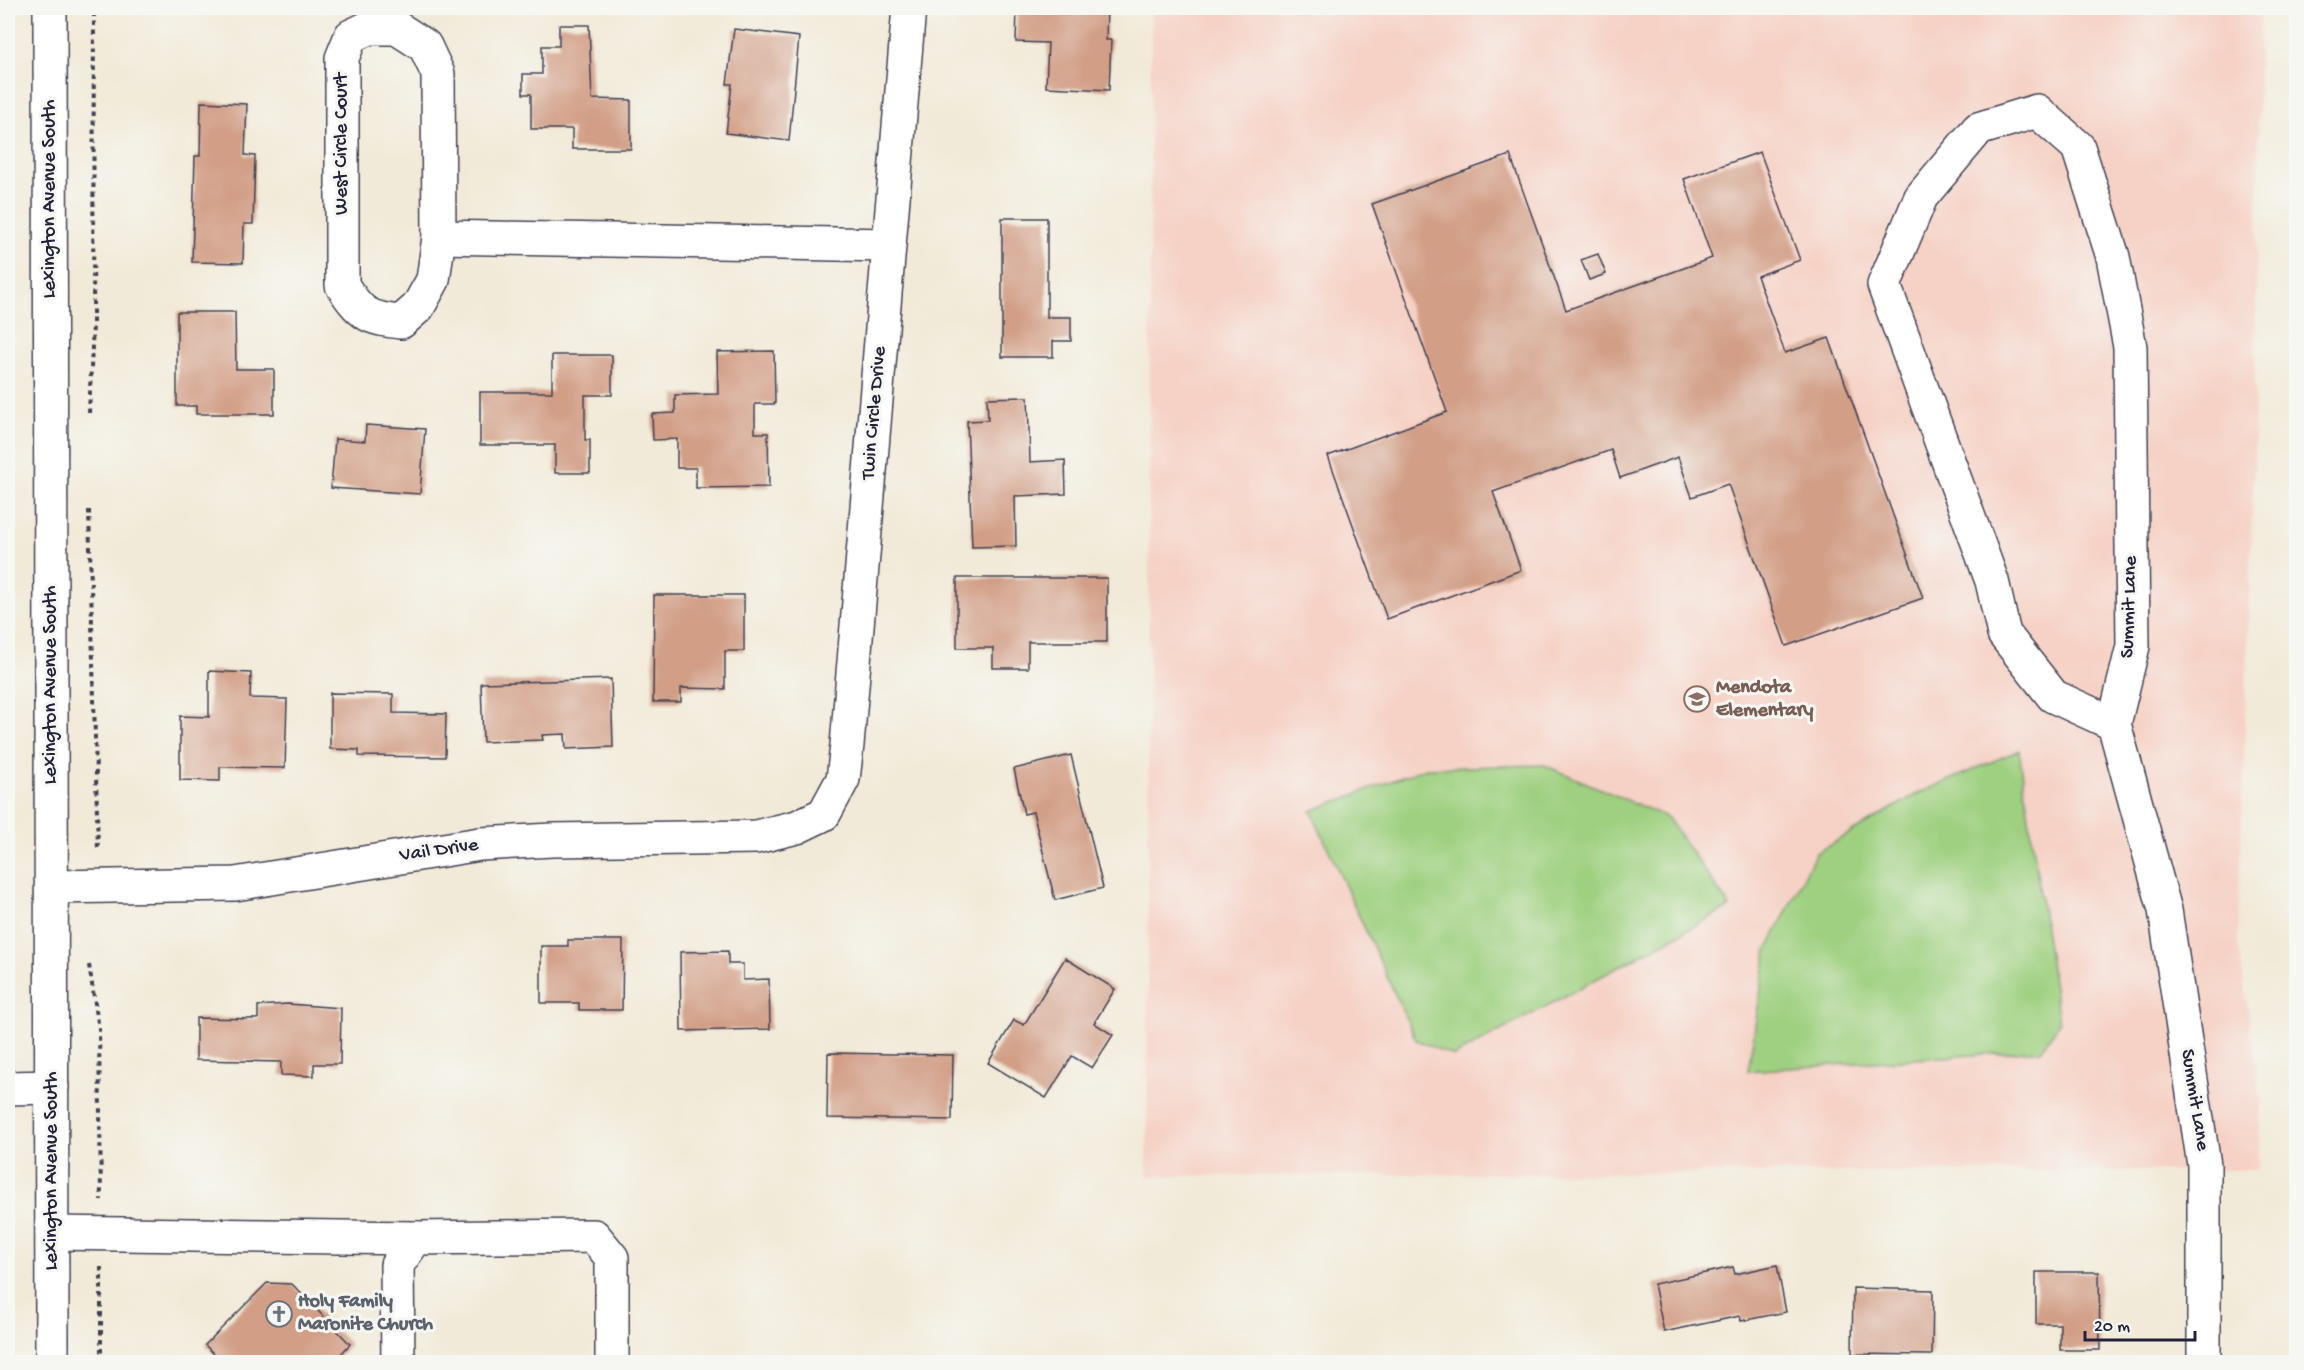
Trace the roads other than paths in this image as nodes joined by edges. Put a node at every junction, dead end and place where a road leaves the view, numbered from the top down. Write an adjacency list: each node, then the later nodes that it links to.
1 (50, 8): 7 (street, Lexington Avenue South)
2 (909, 8): 4 (street, Twin Circle Drive)
3 (439, 237): 3 (street, West Circle Court); 4 (street)
4 (889, 245): 6 (street, Twin Circle Drive)
5 (2114, 724): 5 (street, Summit Lane); 15 (street, Summit Lane)
6 (824, 814): 7 (street, Vail Drive)
7 (52, 887): 8 (street, Lexington Avenue South)
8 (52, 1087): 9 (street); 10 (street, Lexington Avenue South)
9 (8, 1088)
10 (52, 1233): 11 (street); 12 (street, Lexington Avenue South)
11 (416, 1238): 13 (street); 14 (street)
12 (52, 1362)
13 (398, 1362)
14 (612, 1362)
15 (2205, 1362)

